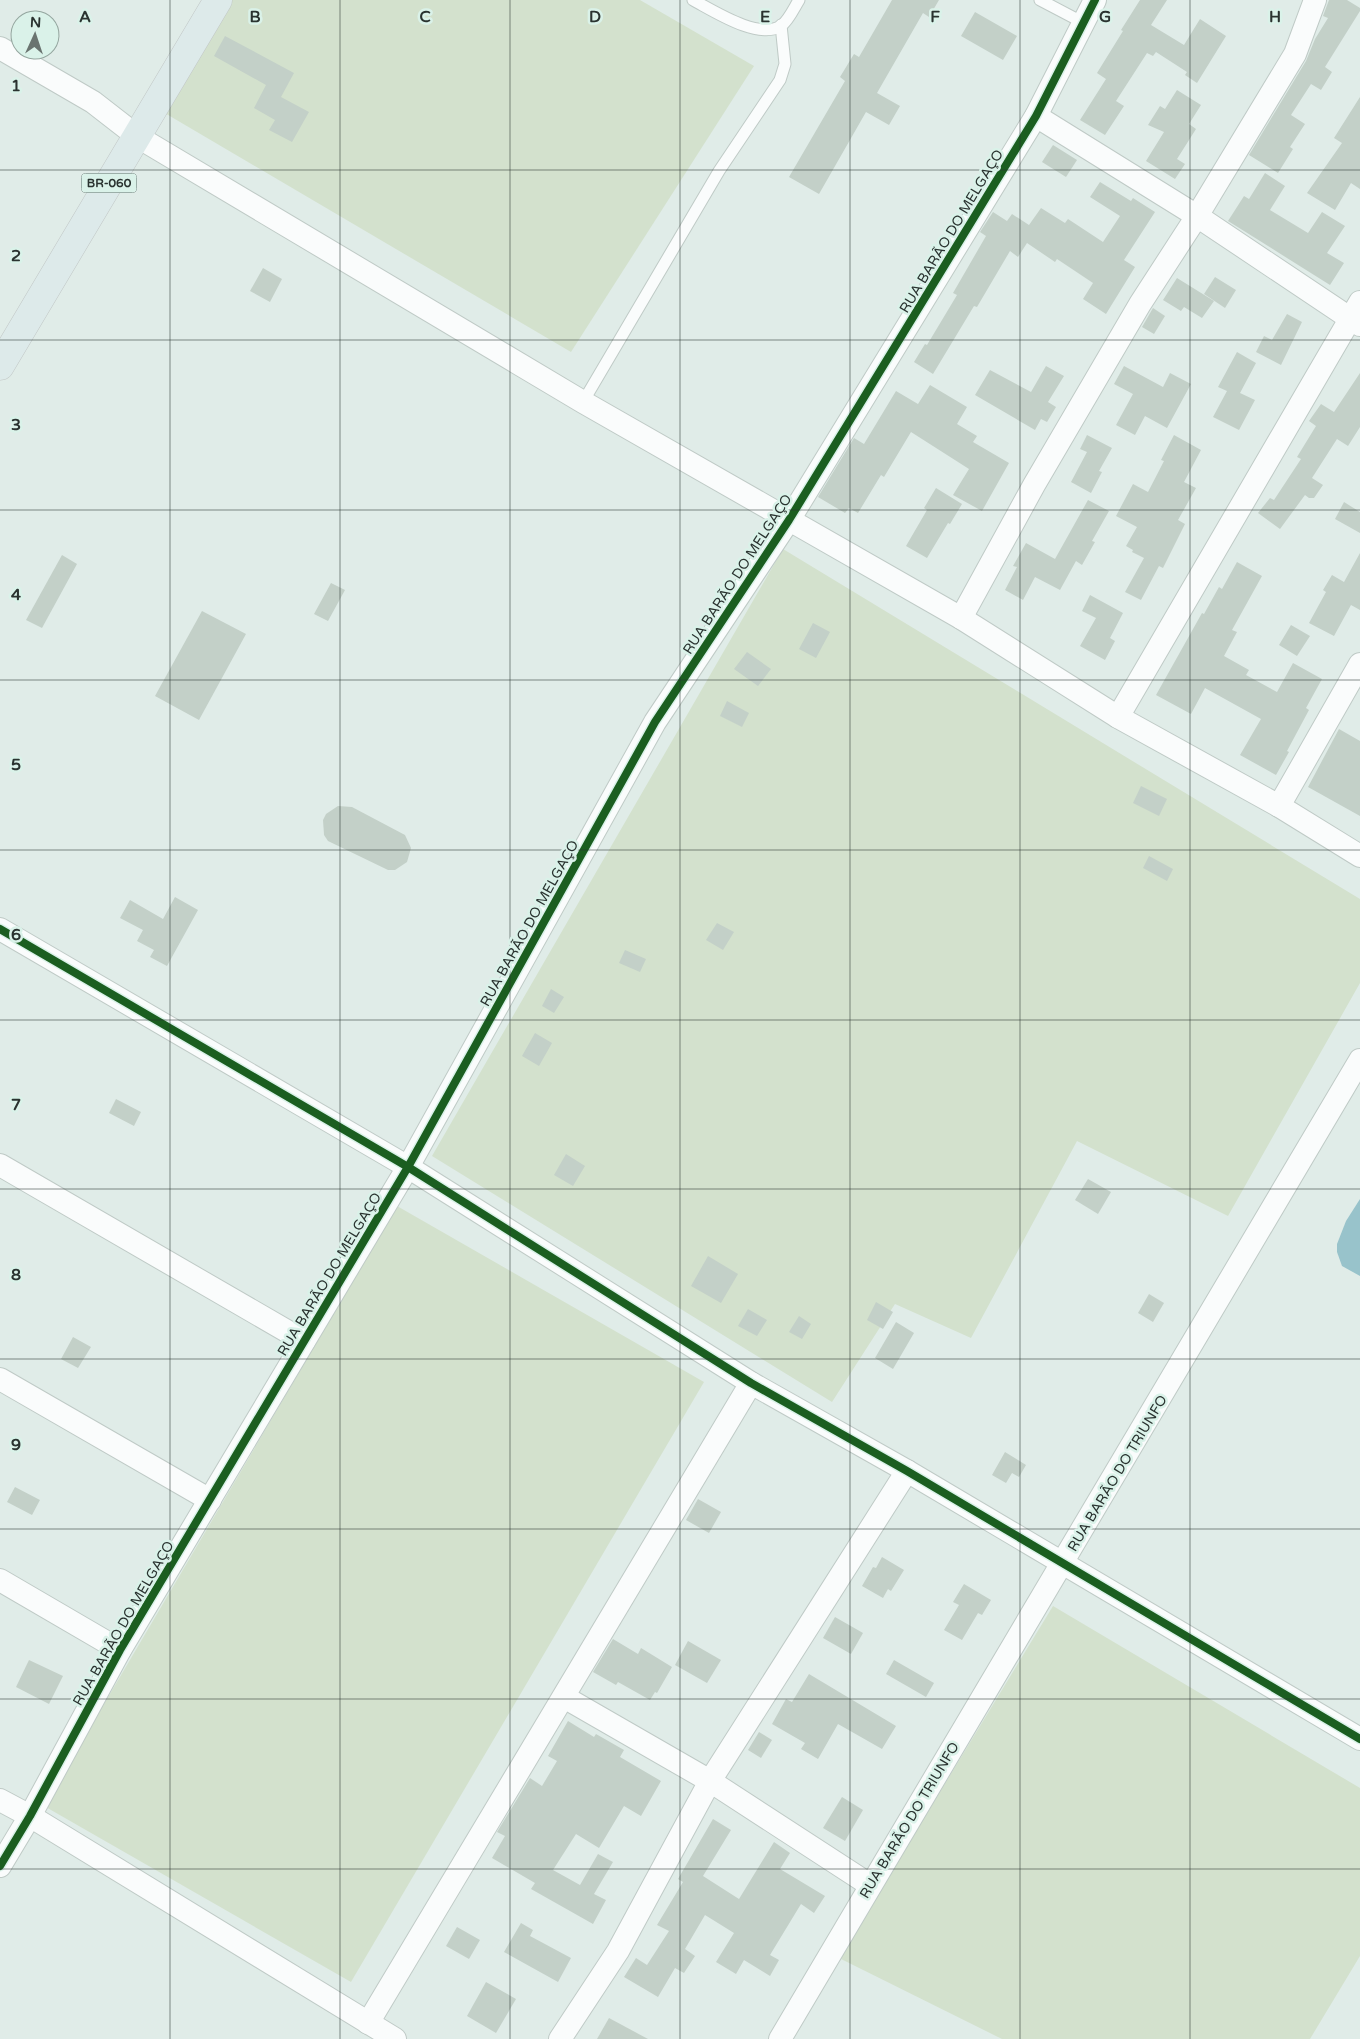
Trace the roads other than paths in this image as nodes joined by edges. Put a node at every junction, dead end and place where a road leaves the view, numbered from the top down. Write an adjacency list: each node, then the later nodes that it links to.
1 (218, 0): 11 (main road, BR-060)
2 (693, 0): 8 (lane)
3 (799, 0): 8 (lane)
4 (1040, 0): 7 (lane)
5 (1095, 0): 7 (street, RUA BARÃO DO MELGAÇO)
6 (1315, 0): 12 (street)
7 (1082, 22): 10 (street, RUA BARÃO DO MELGAÇO)
8 (781, 25): 15 (lane)
9 (0, 48): 11 (street)
10 (1036, 116): 12 (street); 16 (street, RUA BARÃO DO MELGAÇO)
11 (138, 137): 14 (main road, BR-060); 15 (street)
12 (1197, 216): 13 (street); 17 (street)
13 (1357, 315): 19 (street)
14 (0, 366)
15 (583, 402): 16 (street)
16 (789, 520): 17 (street); 25 (street, RUA BARÃO DO MELGAÇO)
17 (960, 618): 19 (street)
18 (1360, 664): 20 (street)
19 (1118, 717): 20 (street)
20 (1279, 806): 21 (street)
21 (1360, 856)
22 (0, 929): 25 (street)
23 (1360, 1060): 31 (street, RUA BARÃO DO TRIUNFO)
24 (0, 1165): 26 (street)
25 (408, 1167): 26 (street, RUA BARÃO DO MELGAÇO); 28 (street)
26 (304, 1341): 30 (street, RUA BARÃO DO MELGAÇO)
27 (0, 1379): 30 (street)
28 (751, 1383): 29 (street); 34 (street)
29 (907, 1471): 31 (street); 36 (street)
30 (210, 1500): 33 (street, RUA BARÃO DO MELGAÇO)
31 (1062, 1565): 35 (street); 40 (street, RUA BARÃO DO TRIUNFO)
32 (0, 1580): 33 (street)
33 (120, 1650): 38 (street, RUA BARÃO DO MELGAÇO)
34 (564, 1697): 36 (street); 41 (street)
35 (1360, 1739)
36 (710, 1781): 40 (street); 43 (street)
37 (0, 1800): 38 (street)
38 (30, 1816): 39 (street, RUA BARÃO DO MELGAÇO); 41 (street)
39 (0, 1866)
40 (870, 1885): 44 (street, RUA BARÃO DO TRIUNFO)
41 (368, 2023): 42 (street)
42 (395, 2039)
43 (560, 2039)
44 (780, 2039)

